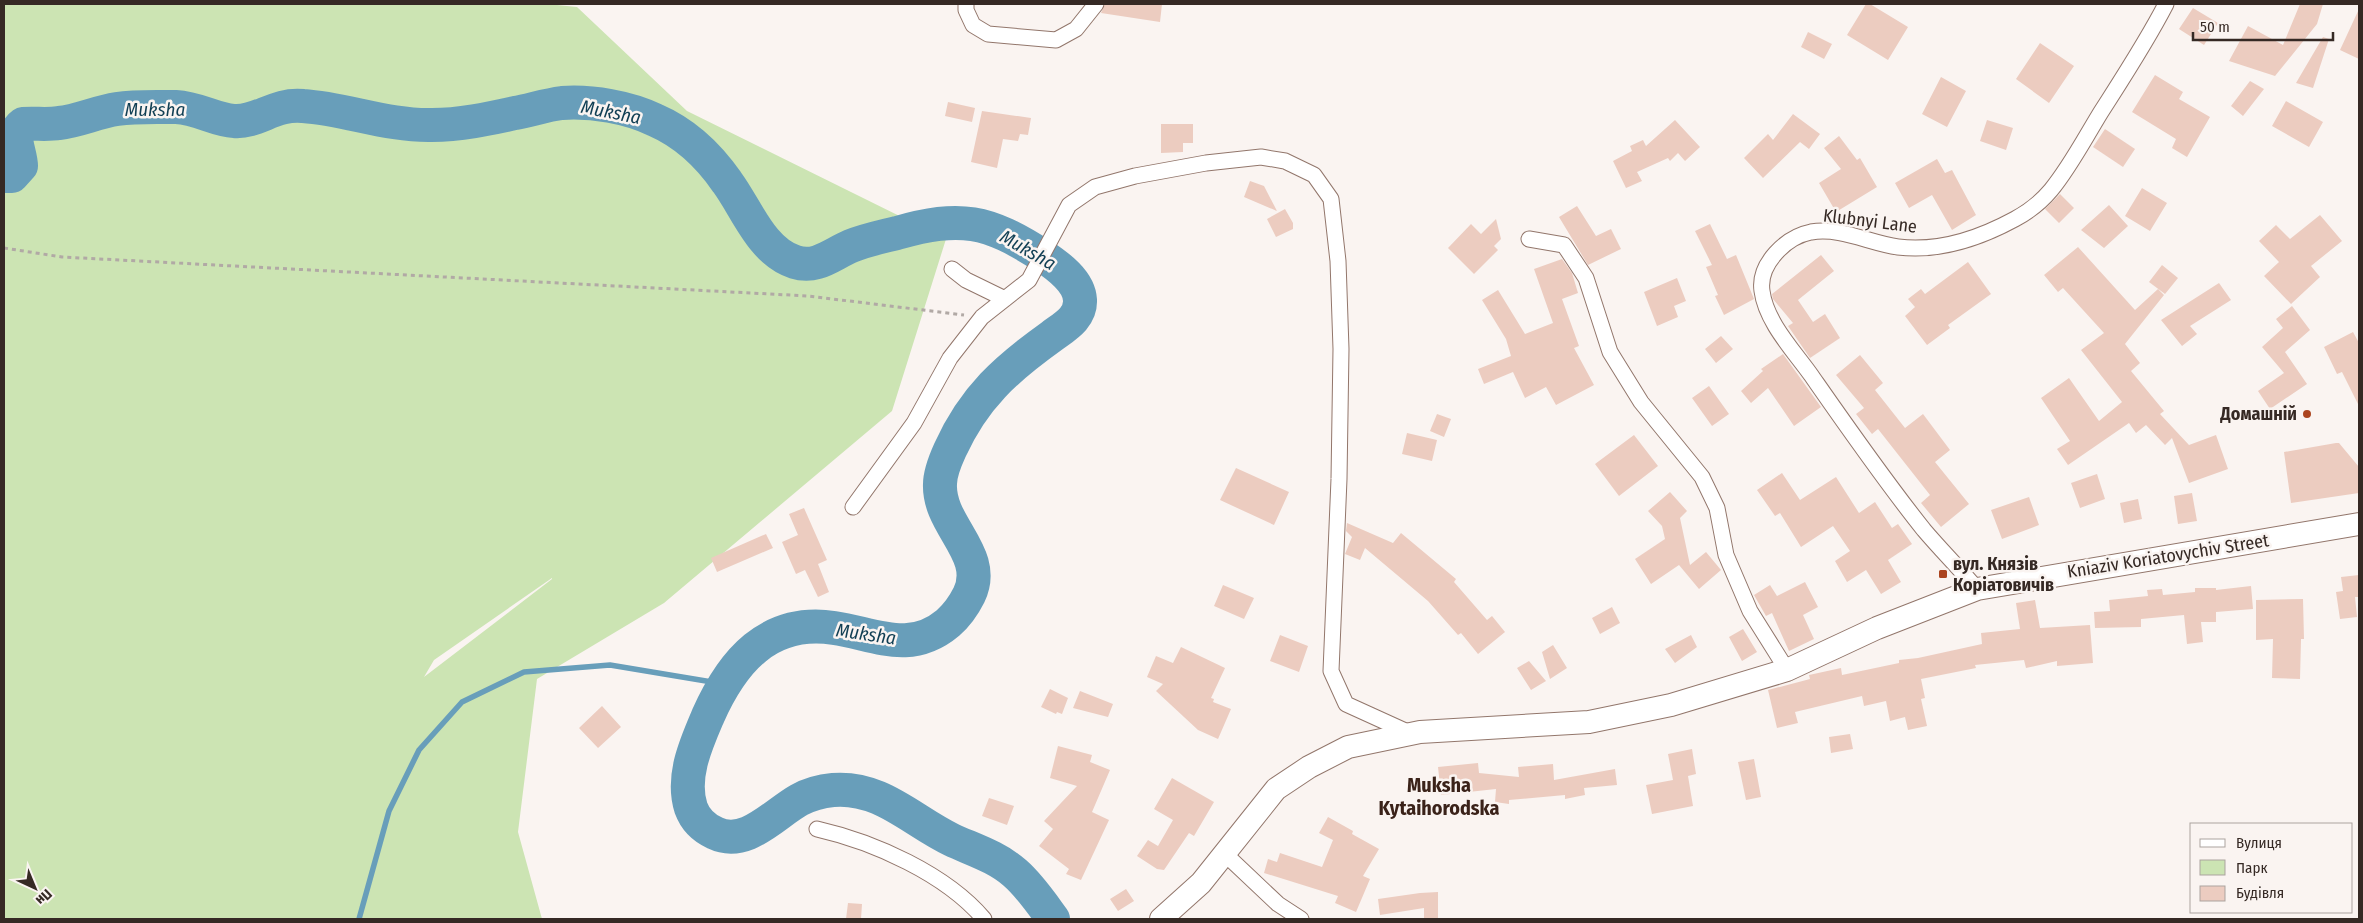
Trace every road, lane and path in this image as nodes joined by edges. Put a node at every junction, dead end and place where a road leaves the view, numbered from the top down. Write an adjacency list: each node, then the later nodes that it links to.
1 (966, 4): 2 (street)
2 (1096, 4)
3 (2166, 4): 11 (street, Klubnyi Lane)
4 (1529, 239): 12 (street)
5 (4, 248): 8 (path)
6 (952, 269): 7 (street)
7 (1005, 299): 8 (street); 13 (street)
8 (982, 317): 9 (street)
9 (853, 507)
10 (2359, 524): 11 (main road, Kniaziv Koriatovychiv Street)
11 (1977, 588): 12 (main road, Kniaziv Koriatovychiv Street)
12 (1786, 670): 13 (main road, Kniaziv Koriatovychiv Street)
13 (1412, 734): 15 (main road, Kniaziv Koriatovychiv Street)
14 (817, 829): 16 (street)
15 (1224, 853): 17 (main road, Kniaziv Koriatovychiv Street); 18 (street)
16 (984, 919)
17 (1161, 919)
18 (1300, 919)

